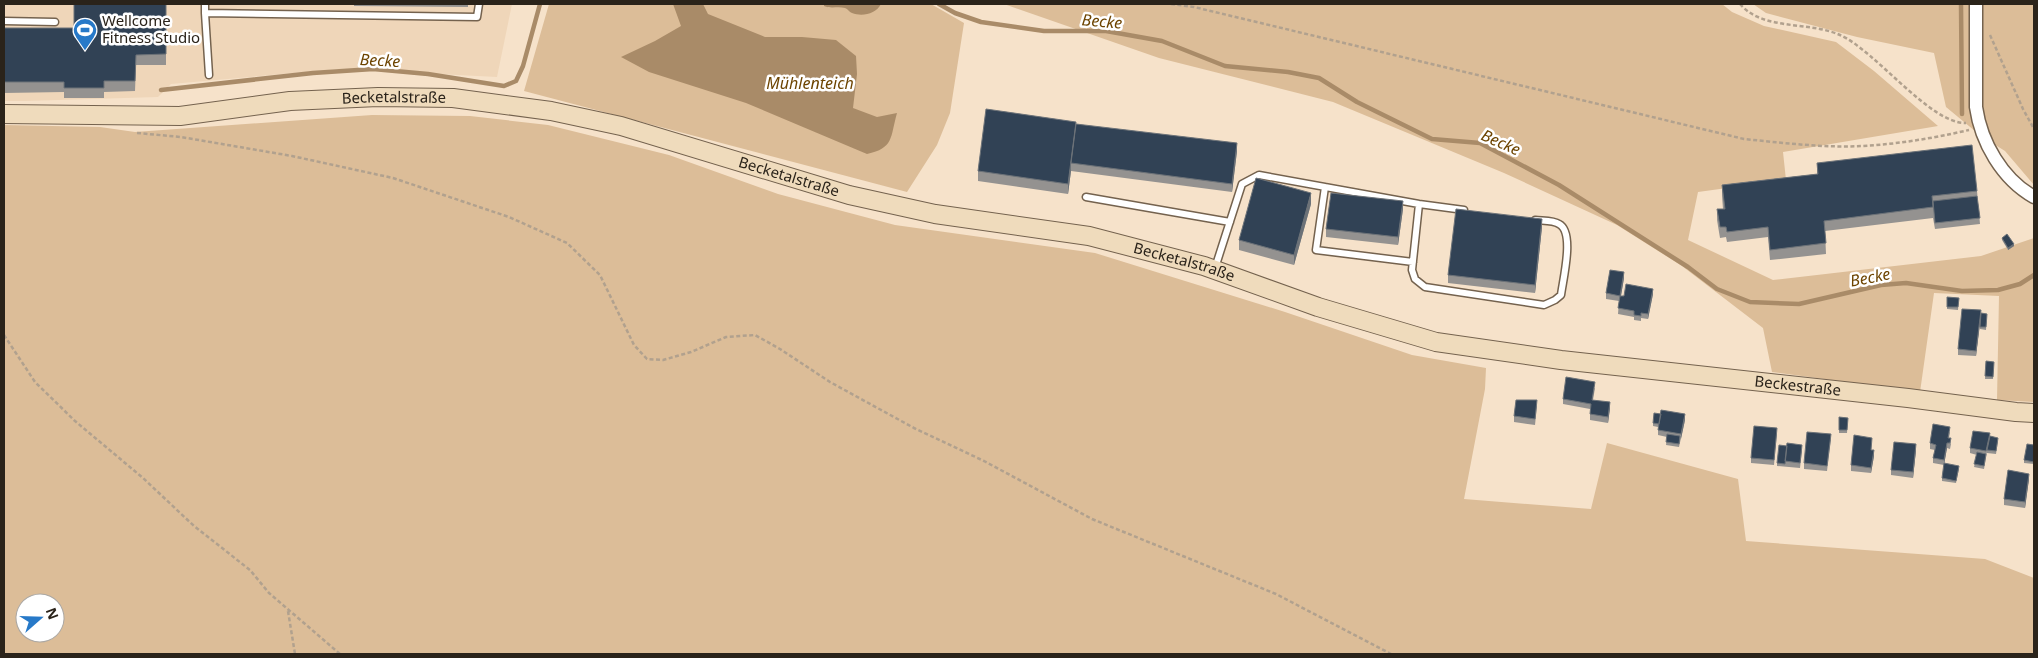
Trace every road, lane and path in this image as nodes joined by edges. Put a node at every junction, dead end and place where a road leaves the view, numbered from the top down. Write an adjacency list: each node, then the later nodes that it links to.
1 (205, 4): 6 (lane)
2 (479, 4): 6 (lane)
3 (1171, 4): 11 (path)
4 (1740, 4): 11 (path)
5 (1976, 10): 11 (street); 12 (path)
6 (205, 13): 9 (lane)
7 (4, 21): 8 (lane)
8 (55, 22)
9 (210, 75)
10 (4, 114): 22 (main road, Becketalstraße)
11 (1979, 125): 16 (street)
12 (2034, 130)
13 (128, 132): 29 (path)
14 (1325, 187): 17 (lane); 20 (lane); 21 (lane)
15 (1086, 196): 20 (lane)
16 (2034, 197)
17 (1420, 204): 18 (lane); 21 (lane)
18 (1469, 211)
19 (1528, 219): 21 (lane)
20 (1230, 222): 22 (lane)
21 (1413, 262)
22 (1215, 270): 24 (main road, Becketalstraße)
23 (4, 335): 26 (path)
24 (1561, 360): 25 (main road, Beckestraße)
25 (2034, 413)
26 (288, 609): 27 (path); 28 (path)
27 (295, 654)
28 (340, 654)
29 (1391, 654)

